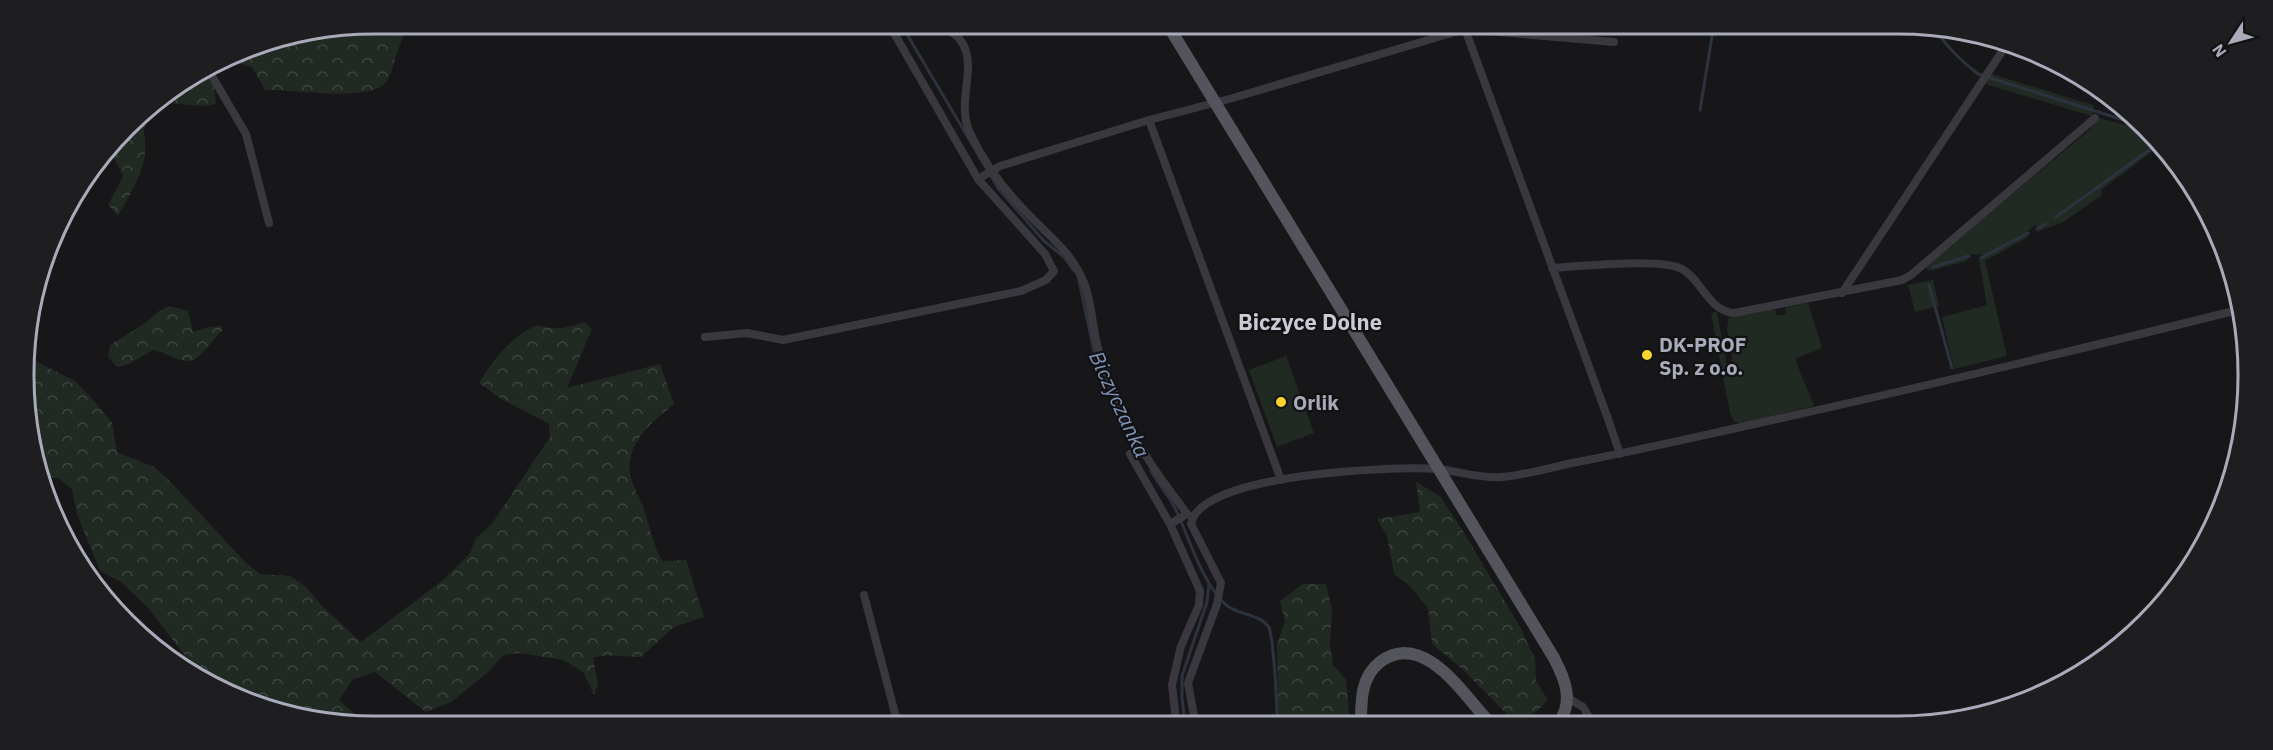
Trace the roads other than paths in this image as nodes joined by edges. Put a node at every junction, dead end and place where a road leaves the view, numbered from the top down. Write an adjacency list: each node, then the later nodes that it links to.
1 (895, 34): 14 (street)
2 (954, 34): 13 (street)
3 (1173, 34): 10 (main road)
4 (1448, 34): 10 (street)
5 (1467, 34): 16 (street)
6 (1522, 34): 7 (street)
7 (1614, 42)
8 (2002, 51): 17 (street)
9 (212, 76): 15 (street)
10 (1214, 102): 12 (street); 22 (main road)
11 (2095, 118): 17 (street)
12 (1149, 120): 13 (street); 23 (street)
13 (992, 170): 14 (street); 24 (street)
14 (978, 179): 19 (street)
15 (269, 222)
16 (1552, 268): 17 (street); 21 (street)
17 (1842, 293)
18 (2232, 311): 21 (street)
19 (705, 337)
20 (1130, 454): 24 (street)
21 (1620, 454): 22 (street)
22 (1439, 470): 23 (street); 28 (main road)
23 (1281, 480): 24 (street)
24 (1181, 519): 26 (street); 27 (street)
25 (864, 595): 29 (street)
26 (1188, 683): 27 (street); 31 (street)
27 (1172, 685): 30 (street)
28 (1568, 698): 34 (main road); 35 (street)
29 (896, 716)
30 (1175, 716)
31 (1194, 716)
32 (1361, 716): 33 (main road)
33 (1484, 716)
34 (1563, 716)
35 (1589, 716)

